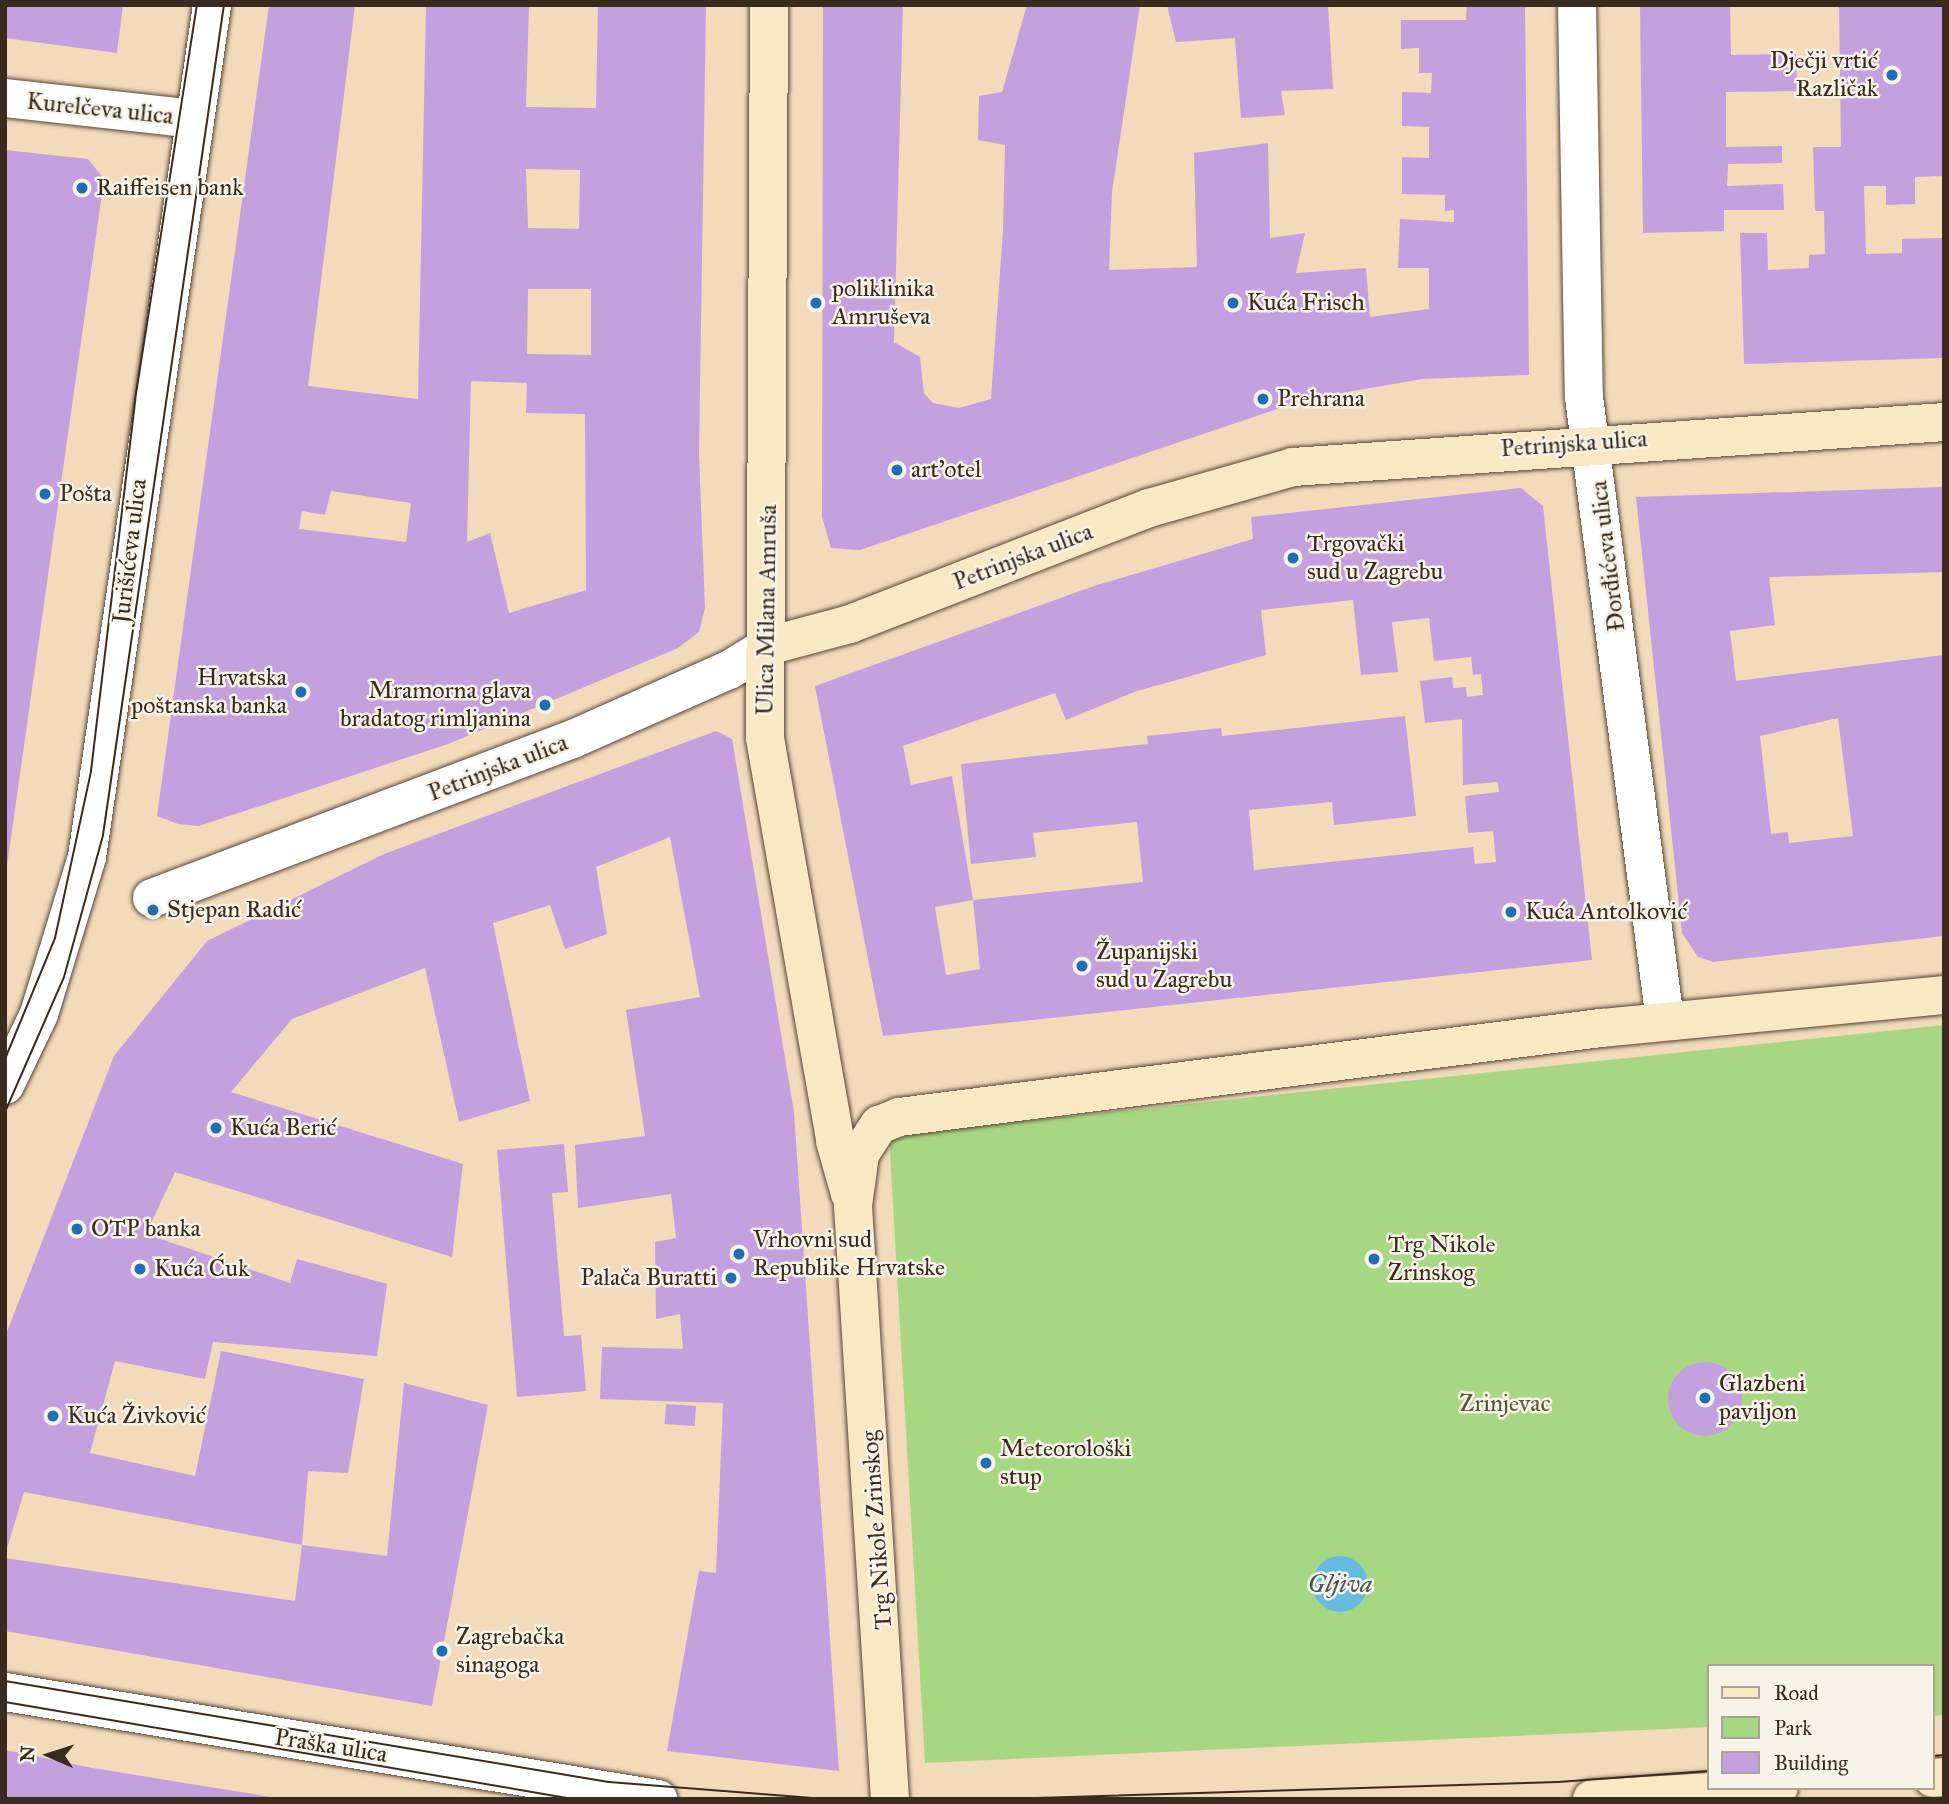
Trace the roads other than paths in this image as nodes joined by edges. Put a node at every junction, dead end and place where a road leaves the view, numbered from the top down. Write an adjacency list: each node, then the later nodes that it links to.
1 (212, 5): 5 (street, Jurišićeva ulica)
2 (769, 5): 8 (street, Ulica Milana Amruša)
3 (1577, 5): 7 (street, Đorđićeva ulica)
4 (5, 98): 5 (street, Kurelčeva ulica)
5 (195, 119): 12 (street, Jurišićeva ulica)
6 (1944, 422): 7 (street, Petrinjska ulica)
7 (1594, 442): 8 (street, Petrinjska ulica); 11 (street, Đorđićeva ulica)
8 (768, 646): 9 (street, Petrinjska ulica); 13 (street, Ulica Milana Amruša)
9 (152, 898)
10 (1944, 995): 11 (street, Trg Nikole Zrinskog)
11 (1665, 1021): 13 (street, Trg Nikole Zrinskog)
12 (5, 1085)
13 (853, 1206): 17 (street, Trg Nikole Zrinskog)
14 (5, 1692): 16 (street, Praška ulica)
15 (1745, 1790): 18 (street)
16 (658, 1799)
17 (890, 1799)
18 (1592, 1799)

